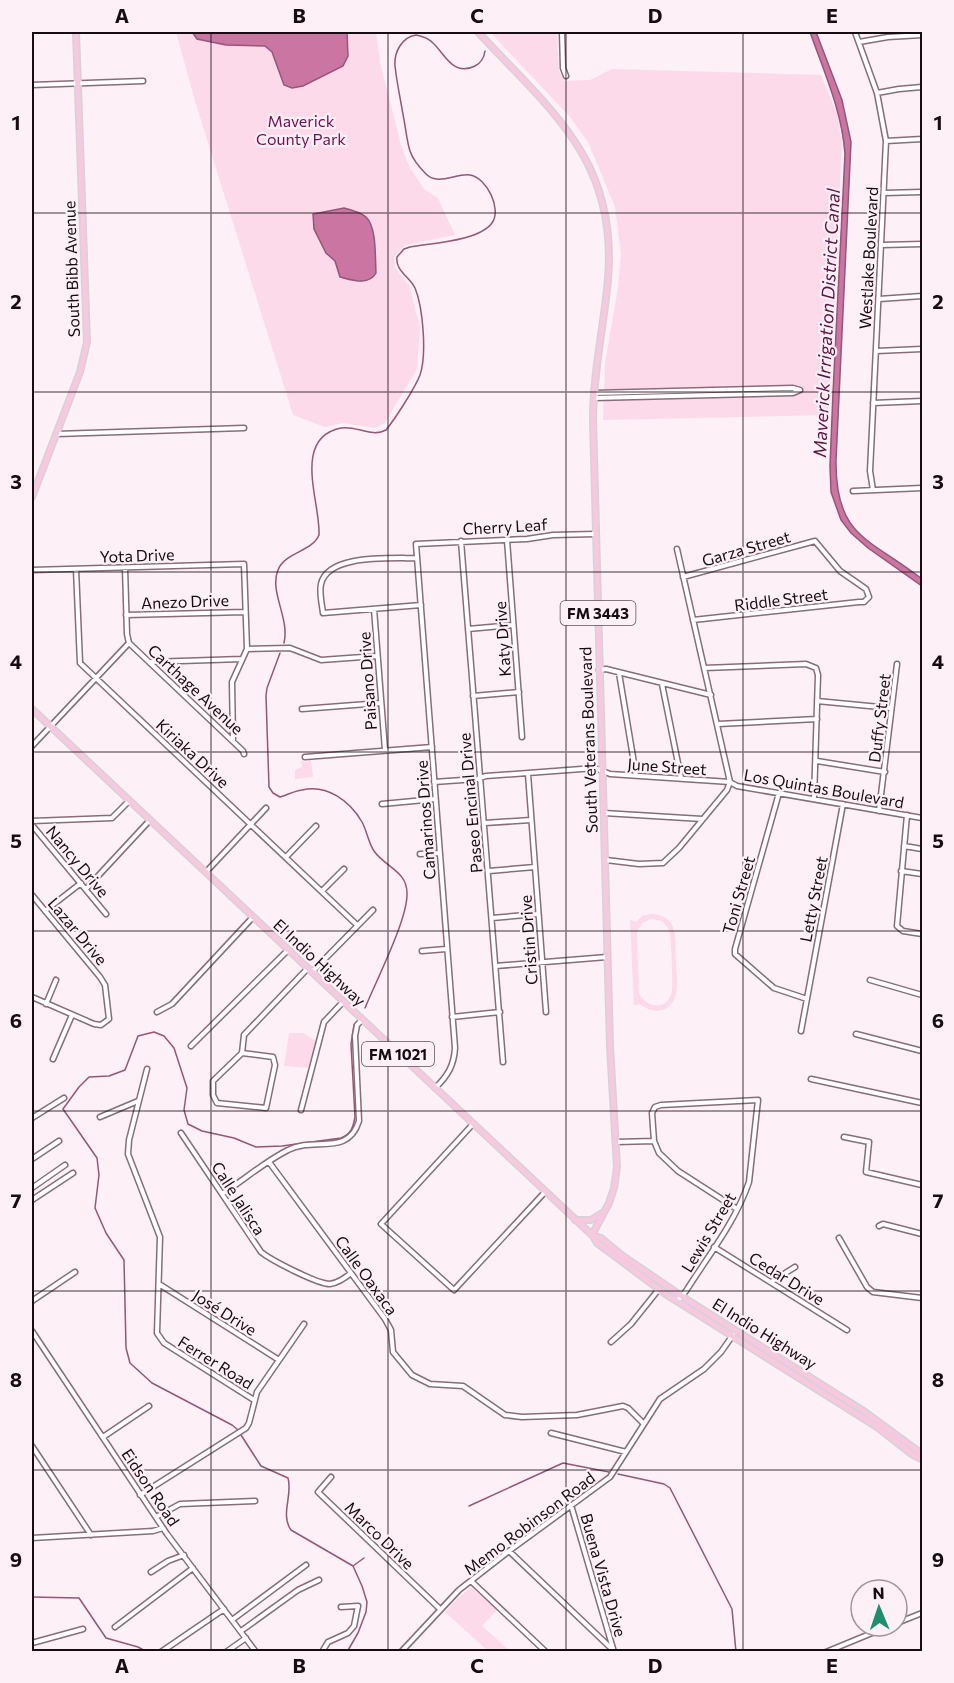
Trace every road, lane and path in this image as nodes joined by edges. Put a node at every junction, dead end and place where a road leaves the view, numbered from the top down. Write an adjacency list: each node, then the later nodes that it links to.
1 (76, 32): 9 (main road, South Bibb Avenue)
2 (478, 32): 29 (main road, South Veterans Boulevard / FM 3443)
3 (562, 32): 7 (street)
4 (855, 32): 6 (street, Westlake Boulevard)
5 (922, 35): 6 (street)
6 (859, 42): 12 (street, Westlake Boulevard)
7 (566, 76)
8 (143, 81): 9 (street)
9 (78, 83): 10 (street); 35 (main road, South Bibb Avenue)
10 (32, 85)
11 (922, 87): 12 (street)
12 (877, 93): 14 (street, Westlake Boulevard)
13 (922, 140): 14 (street)
14 (886, 141): 16 (street, Westlake Boulevard)
15 (922, 192): 16 (street)
16 (884, 194): 18 (street, Westlake Boulevard)
17 (922, 244): 18 (street)
18 (882, 245): 20 (street, Westlake Boulevard)
19 (922, 296): 20 (street)
20 (879, 299): 22 (street, Westlake Boulevard)
21 (922, 349): 22 (street)
22 (876, 351): 33 (street, Westlake Boulevard)
23 (763, 388): 24 (street); 27 (street); 27 (street)
24 (724, 389): 25 (street); 28 (street)
25 (685, 390): 26 (street); 30 (street)
26 (642, 391): 29 (street); 31 (street)
27 (763, 394): 28 (street)
28 (724, 395): 30 (street)
29 (594, 396): 31 (street); 40 (main road, South Veterans Boulevard / FM 3443)
30 (685, 396): 31 (street)
31 (642, 397)
32 (922, 401): 33 (street)
33 (873, 403): 38 (street, Westlake Boulevard)
34 (244, 428): 35 (street)
35 (56, 434): 39 (main road, South Bibb Avenue)
36 (922, 488): 38 (street)
37 (853, 490): 38 (street)
38 (873, 490)
39 (32, 496)
40 (596, 534): 41 (street, Cherry Leaf); 65 (main road, South Veterans Boulevard / FM 3443)
41 (507, 540): 42 (street, Cherry Leaf); 56 (street, Katy Drive)
42 (461, 541): 43 (street, Cherry Leaf); 57 (street, Paseo Encinal Drive)
43 (416, 544): 45 (street, Camarinos Drive)
44 (677, 549): 49 (street, Los Quintas Boulevard)
45 (417, 558): 51 (street, Camarinos Drive); 52 (street)
46 (125, 568): 47 (street, Yota Drive); 53 (street, Yota Drive); 54 (street)
47 (76, 569): 48 (street, Yota Drive); 67 (street, Kiriaka Drive)
48 (32, 570)
49 (683, 577): 50 (street, Garza Street); 55 (street, Los Quintas Boulevard)
50 (869, 597): 55 (street, Riddle Street)
51 (421, 605): 52 (street); 83 (street, Camarinos Drive)
52 (374, 609): 60 (street, Paisano Drive)
53 (245, 612): 54 (street, Anezo Drive); 59 (street)
54 (126, 615): 58 (street)
55 (693, 620): 64 (street, Los Quintas Boulevard)
56 (513, 626): 57 (street); 69 (street, Katy Drive)
57 (468, 629): 71 (street, Paseo Encinal Drive)
58 (129, 643): 62 (street, Carthage Avenue); 67 (street)
59 (247, 649): 60 (street); 61 (street)
60 (377, 656): 73 (street, Paisano Drive)
61 (242, 659): 62 (street); 81 (street)
62 (150, 662): 81 (street, Carthage Avenue)
63 (897, 664): 74 (street, Duffy Street)
64 (704, 668): 70 (street, Los Quintas Boulevard); 72 (street)
65 (599, 670): 66 (street); 88 (main road, South Veterans Boulevard / FM 3443)
66 (619, 673): 68 (street); 91 (street)
67 (96, 678): 79 (street); 112 (street, Kiriaka Drive)
68 (662, 684): 70 (street); 93 (street)
69 (519, 692): 71 (street); 80 (street, Katy Drive)
70 (711, 695): 78 (street, Los Quintas Boulevard)
71 (473, 696): 92 (street, Paseo Encinal Drive)
72 (817, 701): 74 (street); 77 (street)
73 (381, 703): 76 (street); 84 (street, Paisano Drive)
74 (890, 708): 89 (street, Duffy Street)
75 (32, 709): 79 (main road, El Indio Highway / FM 1021)
76 (302, 709)
77 (817, 719): 78 (street); 87 (street)
78 (718, 724): 95 (street, Los Quintas Boulevard)
79 (50, 726): 82 (street); 99 (main road, El Indio Highway / FM 1021)
80 (522, 737)
81 (234, 741): 85 (street, Carthage Avenue)
82 (32, 746)
83 (432, 747): 84 (street); 94 (street, Camarinos Drive)
84 (385, 750): 86 (street)
85 (244, 754)
86 (305, 757)
87 (817, 761): 89 (street); 98 (street)
88 (602, 770): 90 (street, June Street); 91 (street, June Street); 104 (main road, South Veterans Boulevard / FM 3443)
89 (885, 772): 103 (street, Duffy Street)
90 (528, 774): 92 (street, June Street); 109 (street, Cristin Drive)
91 (636, 775): 93 (street, June Street)
92 (482, 778): 94 (street, June Street); 111 (street, Paseo Encinal Drive)
93 (681, 778): 95 (street, June Street)
94 (434, 782): 97 (street, Camarinos Drive)
95 (730, 782): 96 (street, Los Quintas Boulevard); 107 (street)
96 (779, 794): 98 (street, Los Quintas Boulevard); 149 (street, Toni Street)
97 (435, 799): 100 (street); 116 (street, Camarinos Drive)
98 (814, 799): 101 (street, Los Quintas Boulevard)
99 (129, 801): 108 (main road, El Indio Highway / FM 1021); 110 (street)
100 (382, 804)
101 (843, 804): 103 (street, Los Quintas Boulevard); 149 (street, Letty Street)
102 (266, 808): 112 (street)
103 (879, 811): 105 (street, Los Quintas Boulevard)
104 (604, 813): 107 (street); 119 (main road, South Veterans Boulevard / FM 3443)
105 (907, 815): 106 (street, Los Quintas Boulevard); 114 (street)
106 (922, 818)
107 (703, 819): 119 (street)
108 (150, 820): 124 (main road, El Indio Highway / FM 1021); 127 (street)
109 (531, 820): 111 (street); 120 (street, Cristin Drive)
110 (32, 823): 126 (street, Nancy Drive)
111 (485, 823): 123 (street, Paseo Encinal Drive)
112 (251, 824): 118 (street, Kiriaka Drive); 124 (street)
113 (316, 826): 118 (street)
114 (904, 846): 115 (street); 122 (street)
115 (922, 849)
116 (439, 853): 117 (street); 138 (street, Camarinos Drive)
117 (420, 854)
118 (286, 857): 128 (street, Kiriaka Drive)
119 (606, 860): 141 (main road, South Veterans Boulevard / FM 3443)
120 (535, 867): 123 (street); 133 (street, Cristin Drive)
121 (344, 869): 128 (street)
122 (901, 870): 125 (street); 137 (street)
123 (489, 871): 135 (street, Paseo Encinal Drive)
124 (206, 872): 134 (main road, El Indio Highway / FM 1021)
125 (922, 874)
126 (81, 883): 127 (street, Nancy Drive); 131 (street)
127 (86, 889): 132 (street, Nancy Drive)
128 (322, 891): 136 (street, Kiriaka Drive)
129 (32, 895): 131 (street, Lazar Drive)
130 (373, 910): 136 (street)
131 (45, 911): 155 (street, Lazar Drive)
132 (106, 914)
133 (538, 914): 135 (street); 142 (street, Cristin Drive)
134 (253, 917): 139 (main road, El Indio Highway / FM 1021); 152 (street)
135 (492, 918): 143 (street, Paseo Encinal Drive)
136 (357, 925): 144 (street)
137 (922, 934)
138 (446, 949): 140 (street); 156 (street, Camarinos Drive)
139 (288, 950): 144 (main road, El Indio Highway / FM 1021); 160 (street)
140 (423, 951)
141 (608, 957): 142 (street); 179 (main road, South Veterans Boulevard / FM 3443)
142 (542, 962): 143 (street); 154 (street, Cristin Drive)
143 (496, 966): 153 (street, Paseo Encinal Drive)
144 (310, 970): 150 (main road, El Indio Highway / FM 1021); 162 (street)
145 (56, 980): 151 (street)
146 (870, 980): 147 (street)
147 (922, 995)
148 (32, 997): 151 (street)
149 (807, 999): 158 (street, Letty Street)
150 (343, 1002): 157 (main road, El Indio Highway / FM 1021); 171 (street)
151 (46, 1004): 155 (street)
152 (157, 1012)
153 (500, 1012): 156 (street); 164 (street, Paseo Encinal Drive)
154 (546, 1012)
155 (72, 1015): 163 (street)
156 (452, 1017): 167 (street, Camarinos Drive)
157 (362, 1020): 167 (main road, El Indio Highway / FM 1021); 181 (street)
158 (801, 1031)
159 (856, 1034): 161 (street)
160 (191, 1046)
161 (922, 1051)
162 (242, 1053): 162 (street)
163 (53, 1059)
164 (503, 1062)
165 (147, 1069): 169 (street, Ferrer Road)
166 (810, 1079): 170 (street)
167 (435, 1088): 174 (main road, El Indio Highway / FM 1021)
168 (64, 1098): 173 (street)
169 (138, 1100): 172 (street); 201 (street, Ferrer Road)
170 (922, 1103)
171 (301, 1110)
172 (100, 1117)
173 (32, 1118)
174 (473, 1124): 186 (main road, El Indio Highway / FM 1021); 186 (street)
175 (181, 1133): 187 (street, Calle Jalisca)
176 (844, 1137): 184 (street)
177 (59, 1141): 180 (street)
178 (654, 1141): 179 (street); 189 (street); 189 (street, Lewis Street)
179 (615, 1142): 190 (main road, South Veterans Boulevard / FM 3443)
180 (32, 1159)
181 (269, 1162): 187 (street); 199 (street, Calle Oaxaca)
182 (65, 1165): 185 (street)
183 (73, 1173): 188 (street)
184 (922, 1185)
185 (32, 1188)
186 (545, 1192): 191 (main road, El Indio Highway / FM 1021)
187 (222, 1194): 199 (street, Calle Jalisca)
188 (32, 1200)
189 (737, 1209): 196 (street, Lewis Street)
190 (606, 1211): 191 (main road); 194 (main road, South Veterans Boulevard / FM 3443)
191 (575, 1220): 194 (main road, El Indio Highway / FM 1021)
192 (879, 1226): 193 (street)
193 (922, 1234)
194 (592, 1235): 202 (main road, El Indio Highway / FM 1021); 203 (main road, El Indio Highway / FM 1021)
195 (839, 1238): 204 (street)
196 (714, 1247): 200 (street, Cedar Drive); 203 (street, Lewis Street)
197 (795, 1267): 200 (street)
198 (75, 1272): 205 (street)
199 (351, 1273): 214 (street, Calle Oaxaca)
200 (771, 1282): 207 (street, Cedar Drive)
201 (159, 1284): 211 (street, José Drive); 212 (street, Ferrer Road)
202 (659, 1289): 203 (main road, El Indio Highway / FM 1021); 210 (street)
203 (679, 1298): 209 (main road, El Indio Highway / FM 1021)
204 (922, 1298)
205 (32, 1301)
206 (304, 1324): 211 (street)
207 (847, 1330)
208 (32, 1331): 216 (street, Eidson Road)
209 (734, 1333): 214 (street, Memo Robinson Road); 219 (main road, El Indio Highway / FM 1021)
210 (611, 1342)
211 (279, 1360): 212 (street)
212 (254, 1400): 221 (street)
213 (149, 1406): 216 (street)
214 (644, 1423): 218 (street, Memo Robinson Road)
215 (551, 1433): 218 (street)
216 (103, 1437): 221 (street, Eidson Road)
217 (32, 1446): 226 (street)
218 (626, 1452): 223 (street, Memo Robinson Road)
219 (922, 1457)
220 (332, 1477): 237 (street, Marco Drive)
221 (141, 1495): 224 (street, Eidson Road)
222 (255, 1502): 224 (street)
223 (571, 1505): 228 (street, Memo Robinson Road); 245 (street, Buena Vista Drive)
224 (156, 1517): 225 (street, Eidson Road)
225 (163, 1528): 226 (street); 229 (street, Eidson Road)
226 (91, 1535): 227 (street)
227 (32, 1538)
228 (509, 1551): 234 (street, Memo Robinson Road); 245 (street)
229 (184, 1555): 231 (street, Eidson Road); 232 (street)
230 (306, 1564): 238 (street)
231 (194, 1568): 236 (street, Eidson Road); 239 (street)
232 (151, 1572)
233 (319, 1580): 241 (street)
234 (471, 1581): 237 (street, Memo Robinson Road); 251 (street)
235 (341, 1606): 249 (street)
236 (224, 1609): 238 (street, Eidson Road); 246 (street)
237 (440, 1609): 250 (street, Memo Robinson Road)
238 (232, 1620): 241 (street, Eidson Road)
239 (115, 1627)
240 (83, 1629): 244 (street)
241 (241, 1631): 242 (street, Eidson Road)
242 (246, 1638): 247 (street); 248 (street, Eidson Road)
243 (860, 1638): 252 (street)
244 (32, 1643)
245 (614, 1651)
246 (161, 1652)
247 (226, 1652)
248 (256, 1652)
249 (322, 1652)
250 (401, 1652)
251 (546, 1652)
252 (826, 1652)

